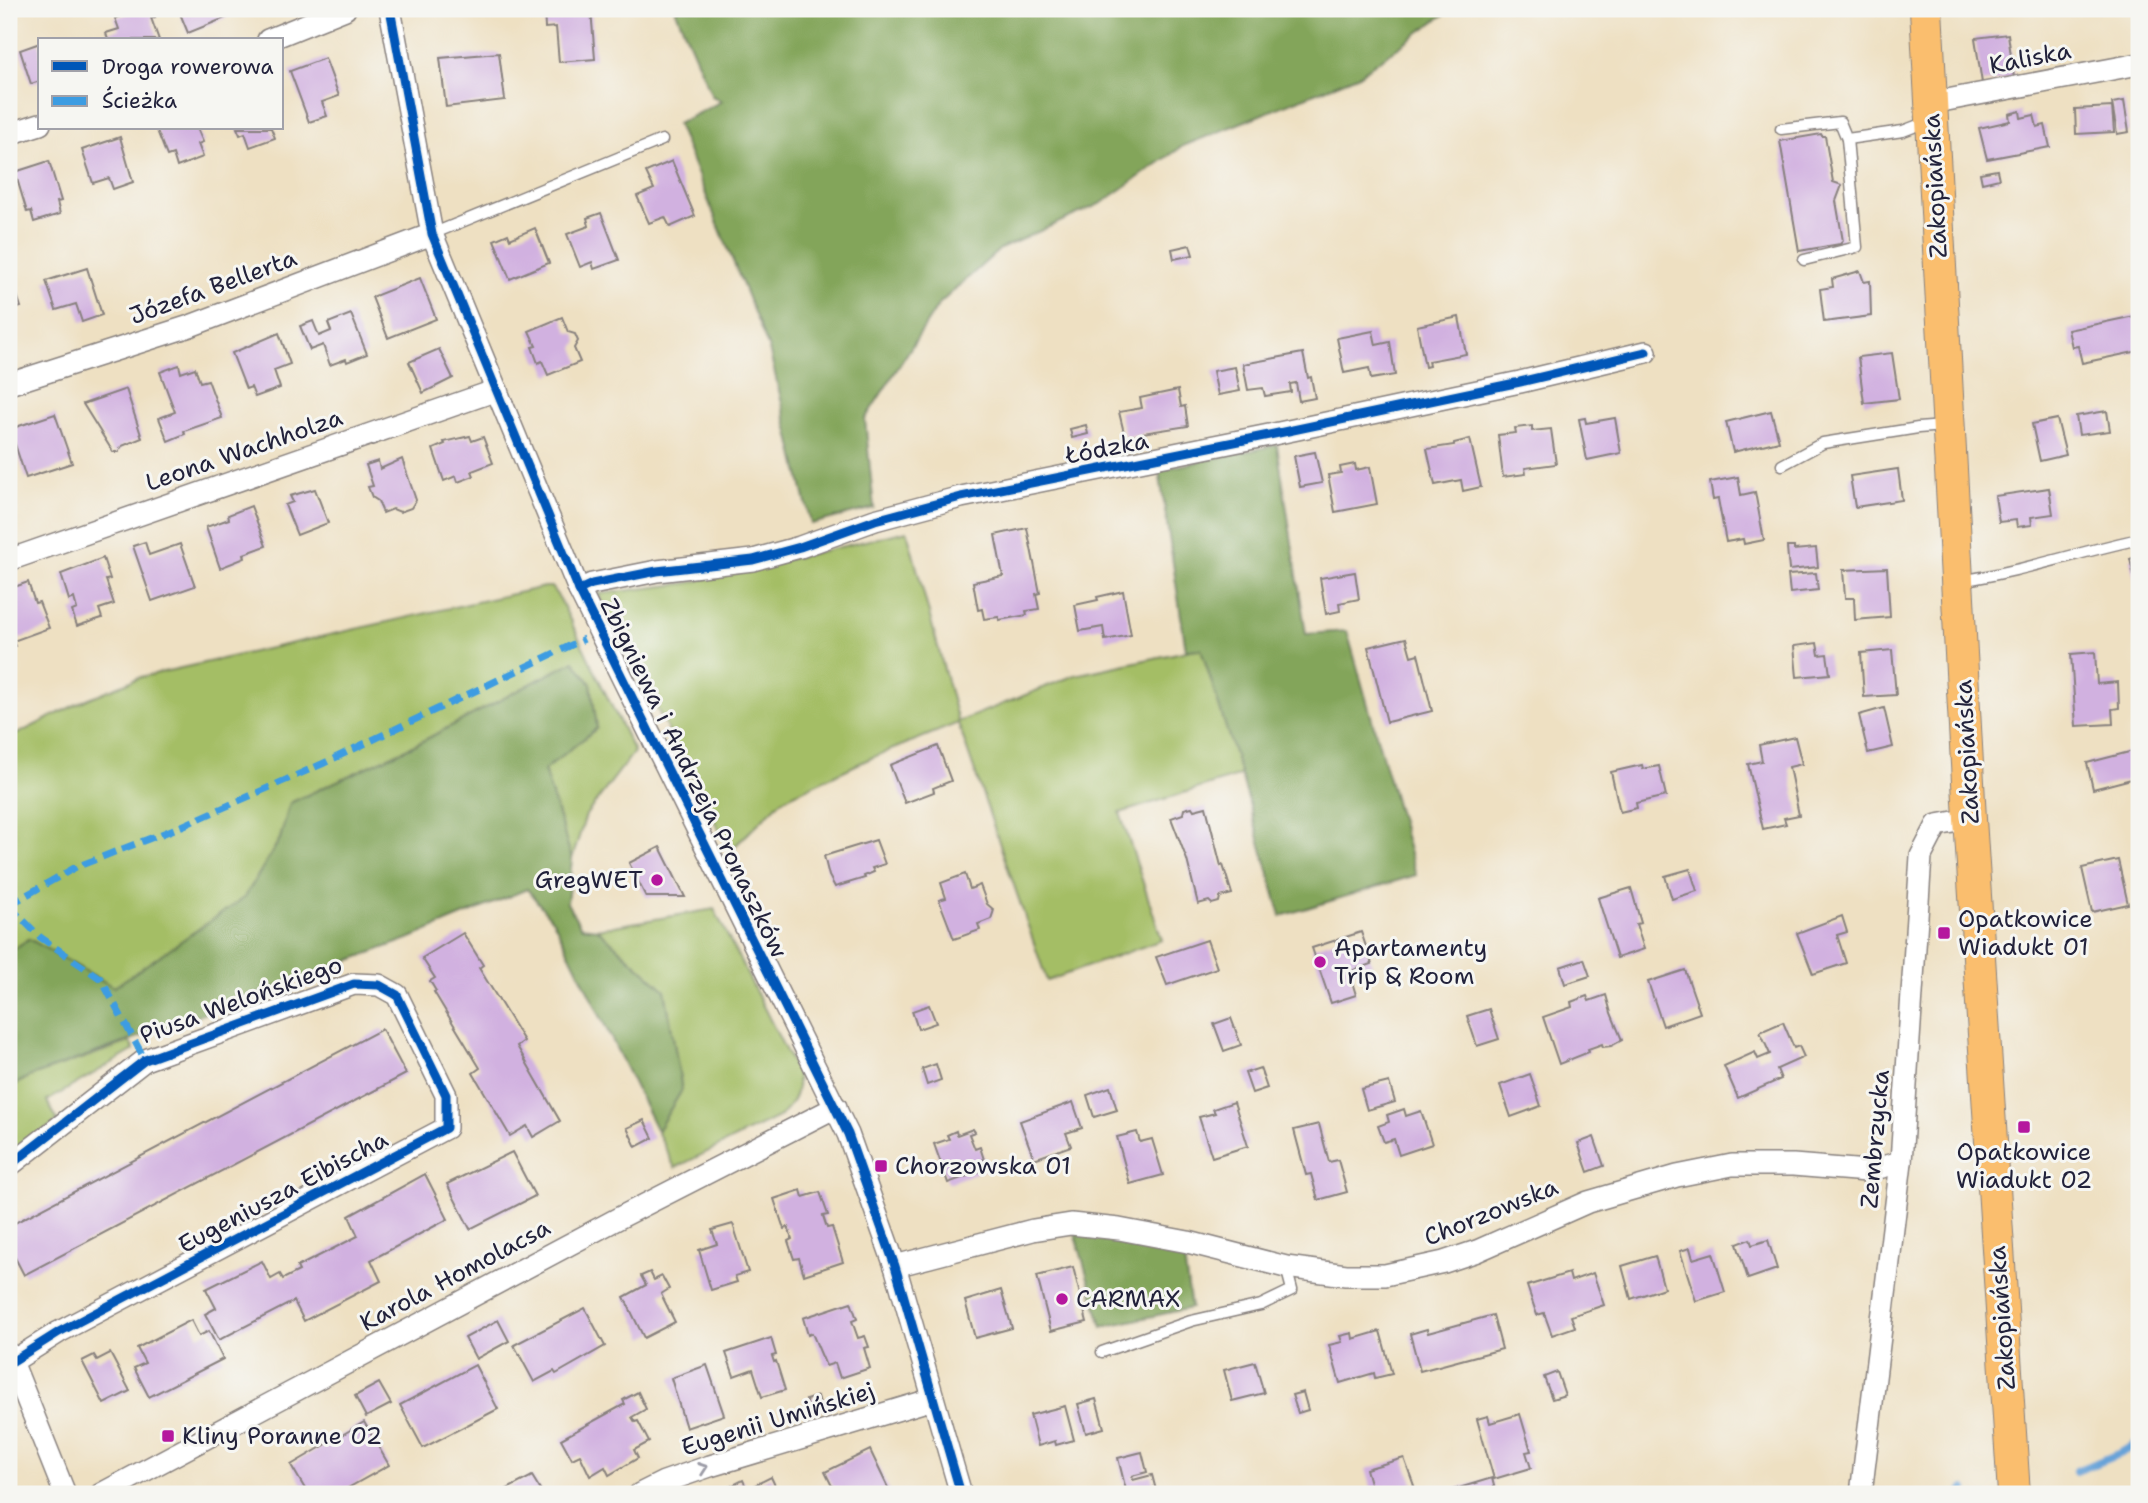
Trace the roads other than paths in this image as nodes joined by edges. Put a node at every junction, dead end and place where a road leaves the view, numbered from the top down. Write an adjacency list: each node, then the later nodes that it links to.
1 (345, 9): 4 (street)
2 (390, 9): 12 (street, Zbigniewa i Andrzeja Pronaszków)
3 (1926, 9): 6 (main road, Zakopiańska)
4 (273, 38)
5 (2139, 64): 6 (street, Kaliska)
6 (1931, 112): 10 (lane); 17 (main road, Zakopiańska)
7 (38, 125): 9 (street)
8 (1781, 129): 10 (lane)
9 (9, 134)
10 (1847, 139): 13 (lane)
11 (662, 140): 12 (lane)
12 (432, 234): 15 (street, Józefa Bellerta); 16 (street, Zbigniewa i Andrzeja Pronaszków)
13 (1804, 260)
14 (1646, 352): 22 (street, Łódzka)
15 (9, 384)
16 (497, 390): 20 (street, Leona Wachholza); 22 (street, Zbigniewa i Andrzeja Pronaszków)
17 (1947, 426): 18 (lane); 21 (main road, Zakopiańska)
18 (1782, 465)
19 (2139, 539): 21 (lane)
20 (9, 560)
21 (1956, 581): 23 (main road, Zakopiańska)
22 (579, 590): 25 (street, Zbigniewa i Andrzeja Pronaszków)
23 (1970, 819): 26 (street, Zembrzycka); 38 (main road, Zakopiańska)
24 (397, 995): 27 (street, Piusa Welońskiego); 31 (street, Eugeniusza Eibischa)
25 (836, 1107): 28 (street, Zbigniewa i Andrzeja Pronaszków); 34 (street, Karola Homolacsa)
26 (1901, 1162): 29 (street, Chorzowska); 37 (street, Zembrzycka)
27 (9, 1166)
28 (895, 1266): 29 (street, Chorzowska); 32 (street, Zbigniewa i Andrzeja Pronaszków)
29 (1286, 1267): 30 (lane)
30 (1102, 1352)
31 (11, 1358): 33 (street)
32 (933, 1399): 35 (street, Eugenii Umińskiej, one-way to 32); 36 (street, Zbigniewa i Andrzeja Pronaszków)
33 (65, 1494)
34 (101, 1494)
35 (640, 1494)
36 (961, 1494)
37 (1861, 1494)
38 (2014, 1494)

